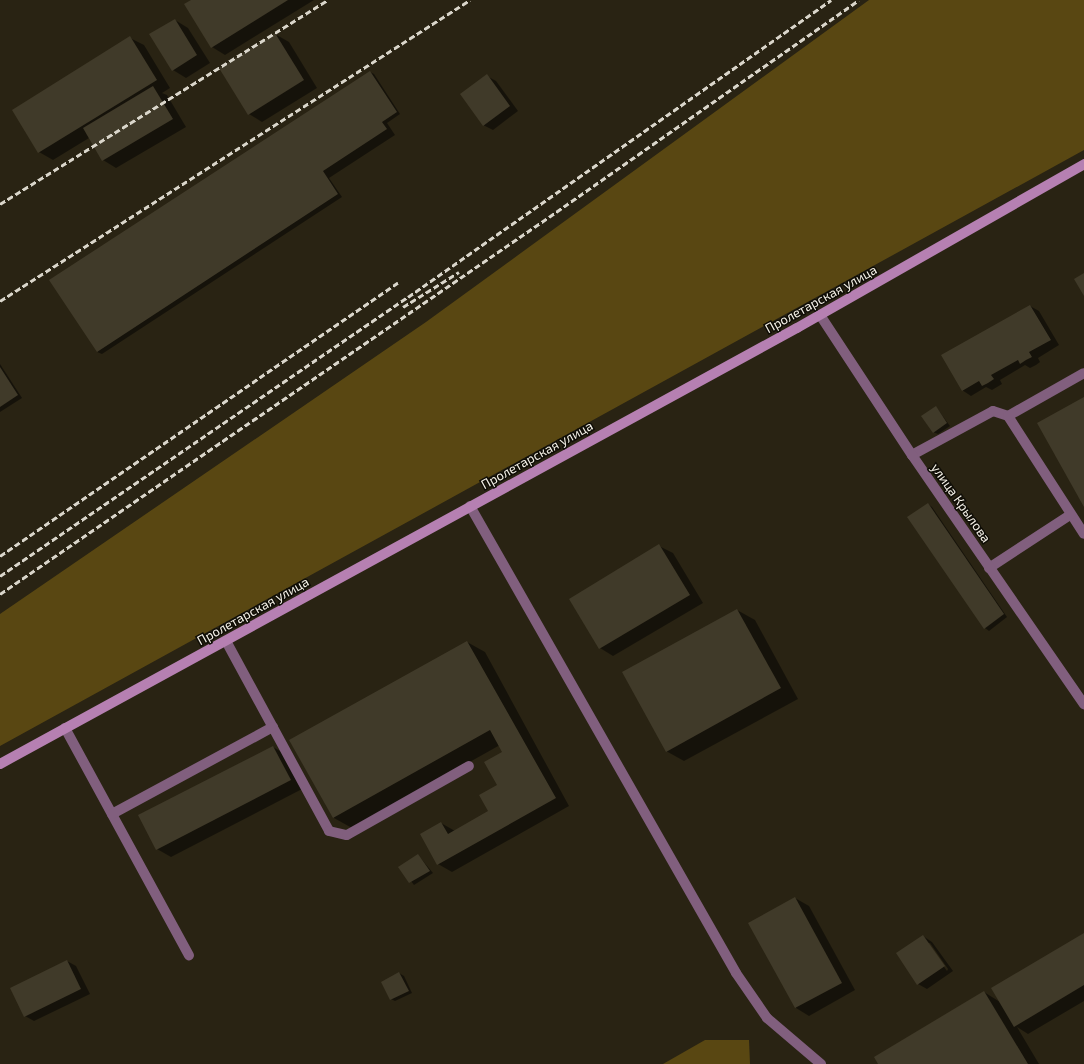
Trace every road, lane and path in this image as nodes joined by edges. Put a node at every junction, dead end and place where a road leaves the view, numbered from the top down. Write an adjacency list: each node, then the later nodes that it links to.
1 (1084, 164): 2 (street, Пролетарская улица)
2 (820, 315): 5 (street, улица Крылова); 6 (street, Пролетарская улица)
3 (1084, 373): 4 (street)
4 (1008, 416): 5 (street); 7 (street)
5 (912, 455): 9 (street, улица Крылова)
6 (470, 506): 10 (street, Пролетарская улица); 18 (street)
7 (1070, 515): 8 (street); 9 (street)
8 (1084, 534)
9 (989, 568): 11 (street, улица Крылова)
10 (226, 641): 12 (street, Пролетарская улица); 13 (street)
11 (1084, 704)
12 (65, 728): 14 (street, Пролетарская улица); 16 (street)
13 (273, 728): 15 (street); 16 (street)
14 (0, 764)
15 (469, 766)
16 (112, 814): 17 (street)
17 (189, 955)
18 (821, 1064)

